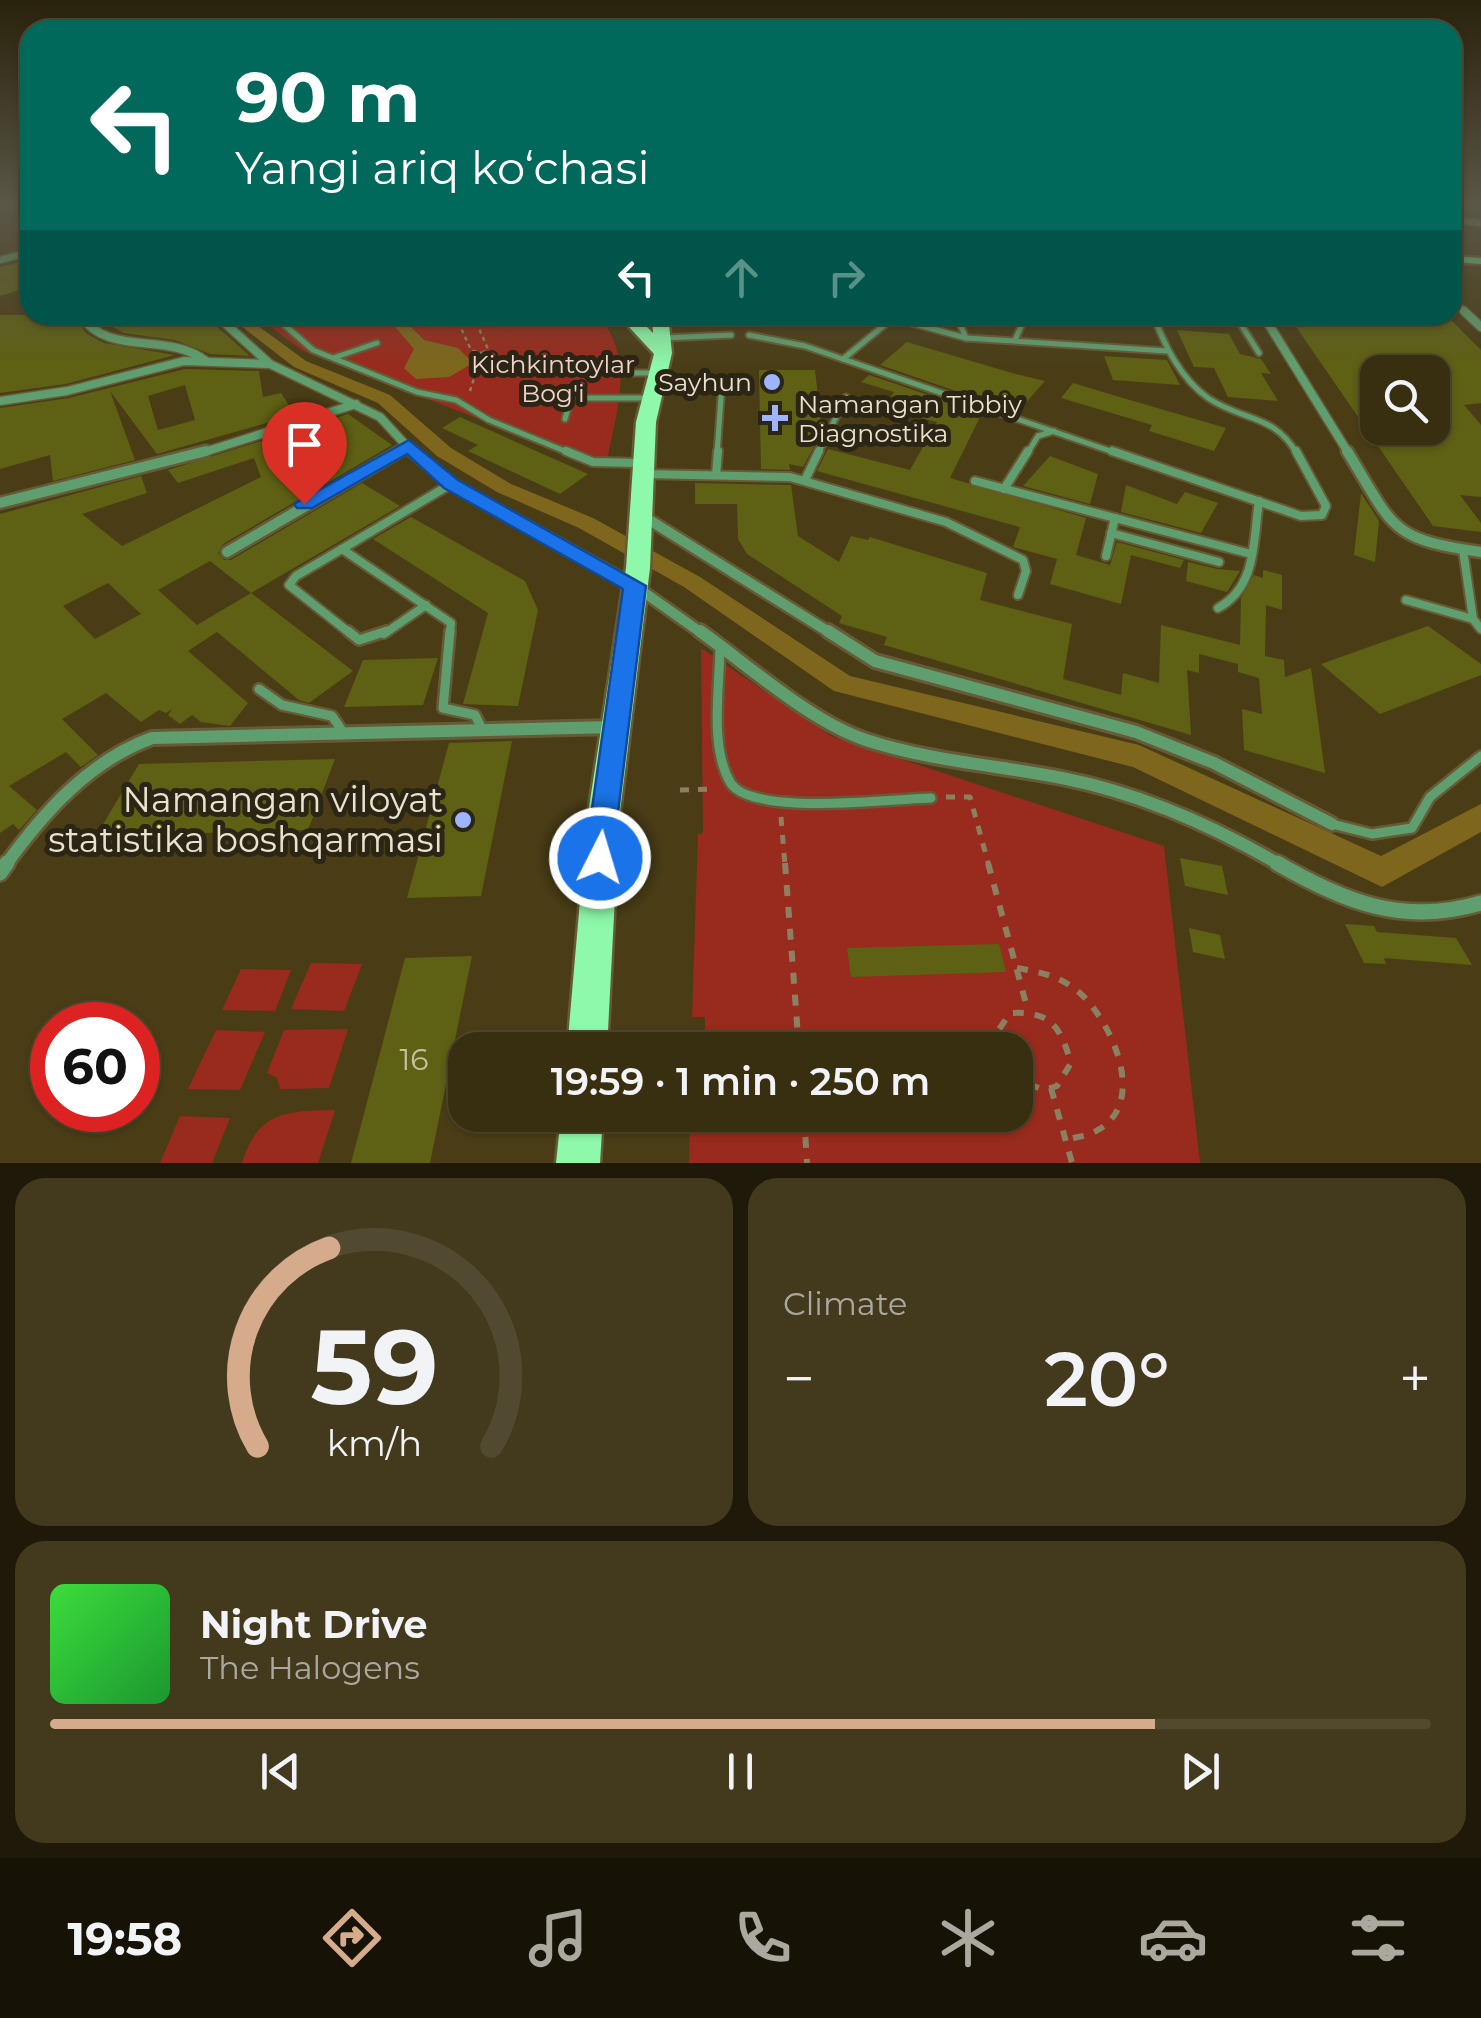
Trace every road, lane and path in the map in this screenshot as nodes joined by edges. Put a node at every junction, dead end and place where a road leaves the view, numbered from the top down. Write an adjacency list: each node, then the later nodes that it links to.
1 (1462, 309): 16 (street)
2 (84, 325): 28 (street)
3 (227, 325): 29 (street)
4 (285, 325): 26 (lane)
5 (460, 325): 23 (path)
6 (477, 325): 23 (path)
7 (635, 325): 25 (main road)
8 (661, 325): 25 (main road)
9 (882, 325): 27 (lane)
10 (923, 325): 19 (lane)
11 (960, 325): 19 (lane)
12 (1022, 325): 20 (lane)
13 (1157, 325): 22 (lane)
14 (1241, 325): 24 (lane)
15 (1270, 325): 54 (street)
16 (1481, 326)
17 (731, 334): 25 (lane)
18 (750, 335): 27 (lane)
19 (966, 338): 20 (lane)
20 (1015, 340): 22 (lane)
21 (377, 343): 26 (lane)
22 (1167, 351): 48 (lane)
23 (482, 353): 38 (path)
24 (1259, 354)
25 (662, 355): 30 (lane); 35 (main road)
26 (333, 358): 38 (lane)
27 (844, 358): 40 (lane)
28 (207, 362): 29 (street); 36 (street)
29 (270, 364): 37 (street)
30 (574, 373)
31 (722, 382): 43 (lane)
32 (846, 397): 44 (lane)
33 (532, 398): 34 (lane)
34 (571, 398): 35 (lane); 39 (lane)
35 (652, 398): 42 (main road)
36 (0, 401)
37 (357, 403): 41 (street); 49 (street)
38 (465, 403): 42 (lane)
39 (565, 418)
40 (1058, 430): 47 (lane); 48 (lane)
41 (409, 446): 46 (street); 55 (street)
42 (644, 469): 43 (lane); 51 (main road)
43 (716, 475): 44 (lane)
44 (805, 480): 61 (lane)
45 (975, 482): 47 (lane)
46 (451, 484): 53 (lane); 60 (street)
47 (1004, 489): 50 (lane)
48 (1258, 500): 57 (lane)
49 (0, 502)
50 (1114, 518): 52 (lane); 57 (lane)
51 (642, 523): 60 (main road); 77 (street)
52 (1111, 533): 58 (lane); 59 (lane)
53 (342, 549): 63 (lane); 63 (lane)
54 (1462, 550): 56 (street); 65 (lane)
55 (227, 552)
56 (1481, 552)
57 (1251, 554): 64 (lane)
58 (1106, 556)
59 (1219, 562)
60 (636, 577): 67 (street); 69 (main road)
61 (1018, 595)
62 (1406, 600): 65 (lane)
63 (426, 606): 70 (lane)
64 (1218, 608)
65 (1473, 619): 66 (lane)
66 (1481, 629)
67 (720, 644): 73 (lane); 79 (street)
68 (260, 689): 71 (lane)
69 (616, 727): 70 (street); 82 (main road)
70 (482, 729): 71 (street)
71 (343, 732): 78 (street)
72 (1481, 756): 77 (lane)
73 (735, 788): 74 (path); 76 (lane)
74 (680, 790)
75 (931, 798): 76 (lane); 80 (path)
76 (780, 802): 83 (path)
77 (1332, 824)
78 (0, 873)
79 (1481, 903)
80 (1017, 968): 81 (path); 89 (path)
81 (1028, 1011): 84 (path); 86 (path)
82 (587, 1032)
83 (798, 1032)
84 (999, 1032)
85 (1033, 1087): 86 (path)
86 (1051, 1088): 89 (path)
87 (581, 1132): 90 (main road)
88 (805, 1132): 91 (path)
89 (1066, 1140): 92 (path)
90 (578, 1163)
91 (807, 1163)
92 (1072, 1163)

